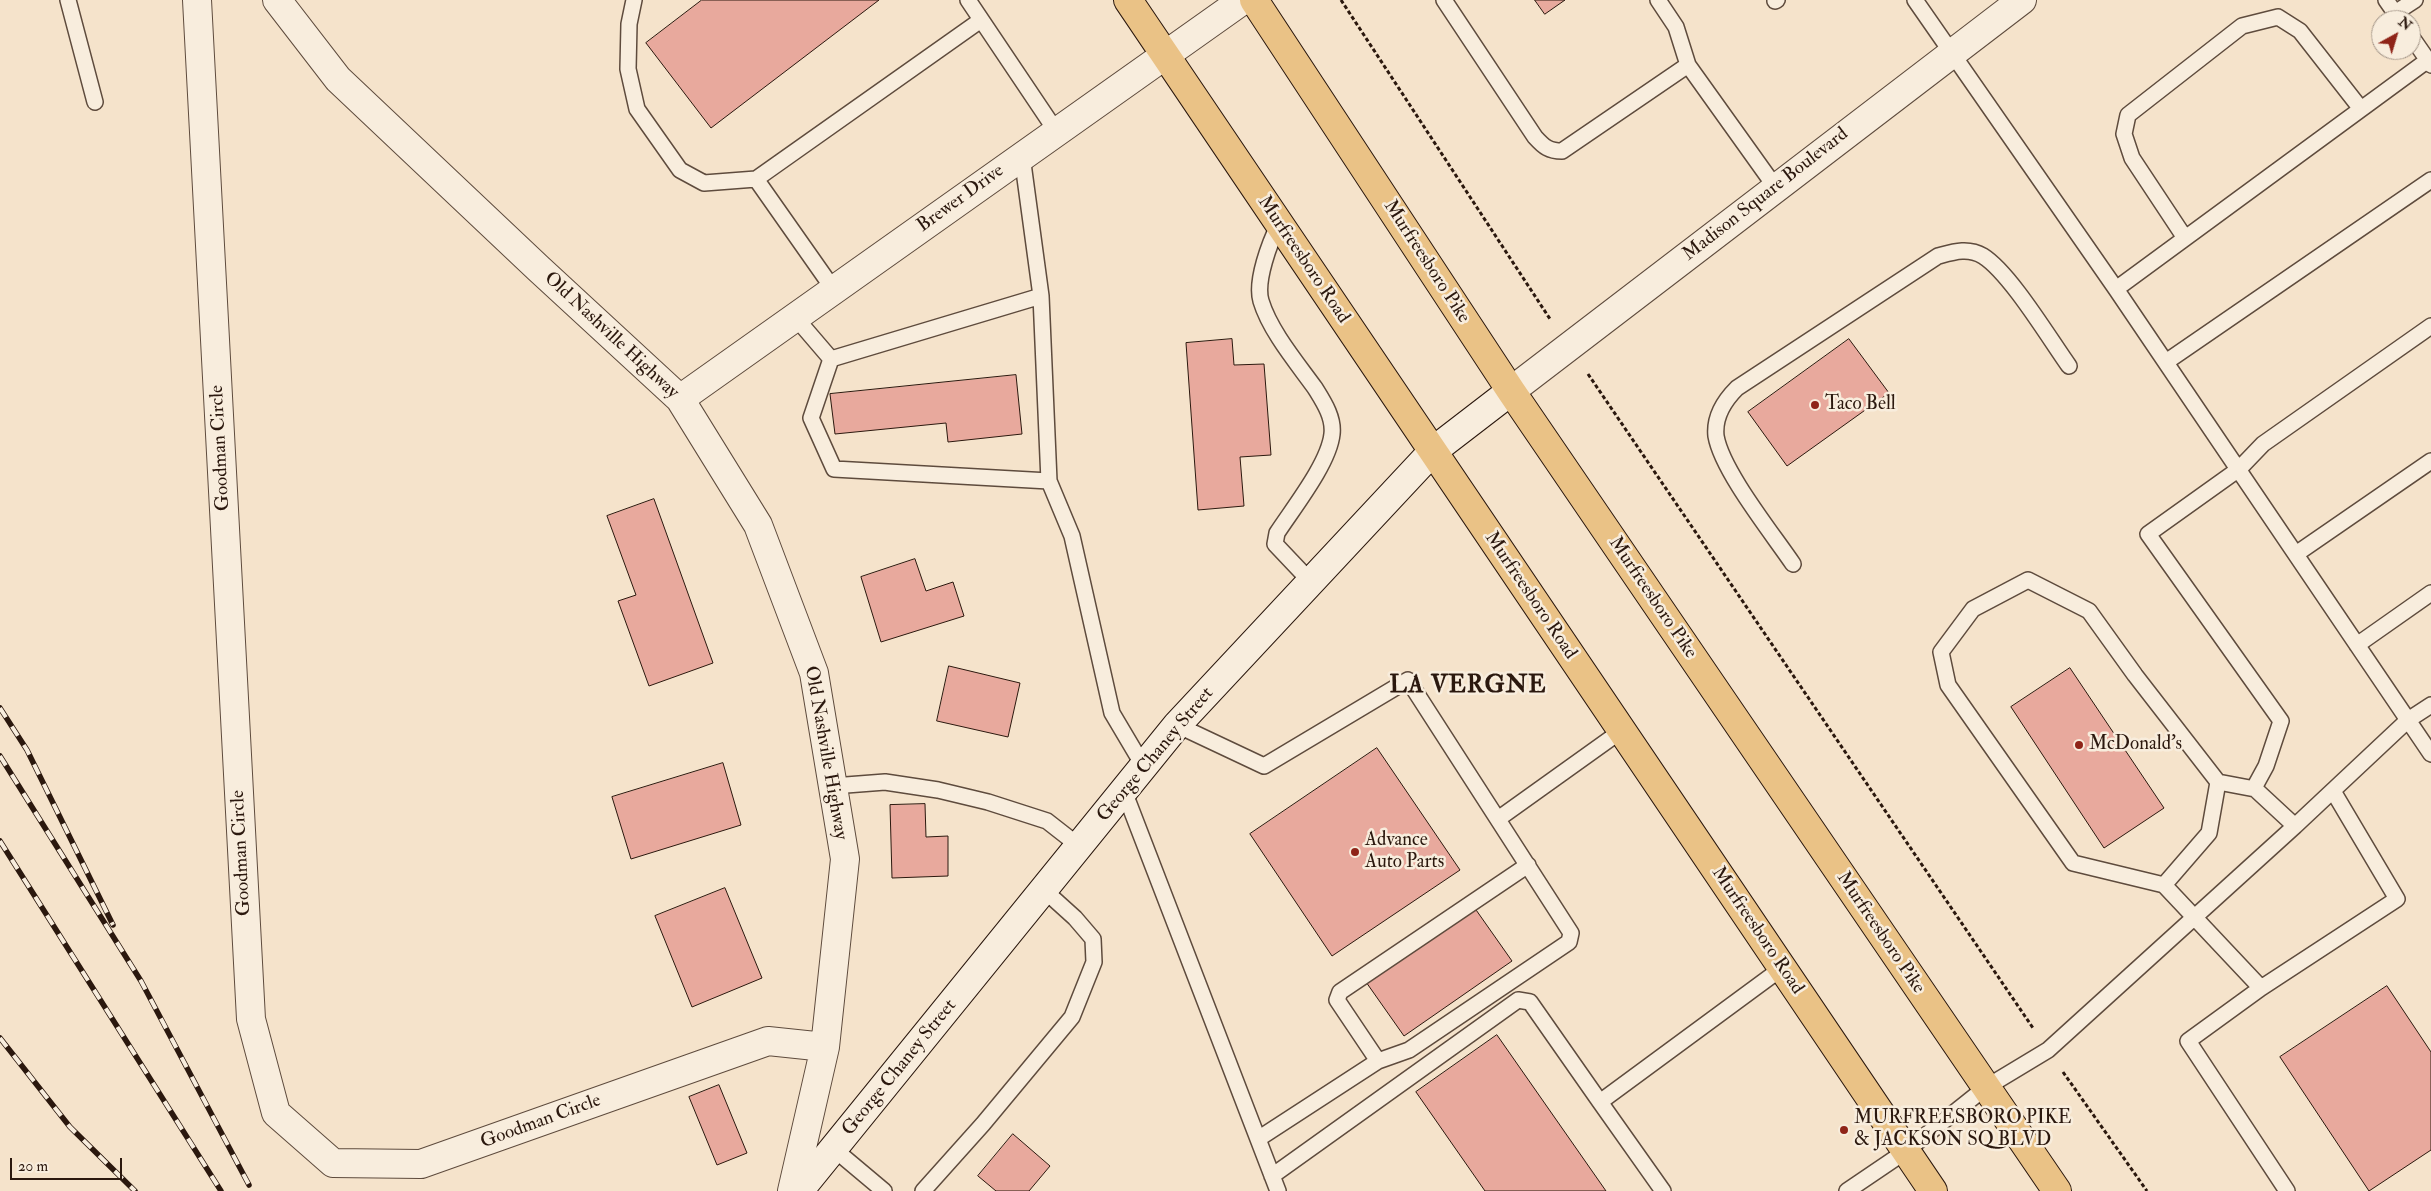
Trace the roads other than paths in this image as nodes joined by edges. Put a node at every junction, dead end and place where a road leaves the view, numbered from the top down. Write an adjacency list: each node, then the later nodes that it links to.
1 (68, 0): 21 (lane)
2 (197, 0): 69 (street, Goodman Circle)
3 (277, 0): 39 (street, Old Nashville Highway)
4 (634, 0): 25 (lane)
5 (968, 0): 15 (lane)
6 (1128, 0): 18 (main road, Murfreesboro Road)
7 (1243, 0): 18 (street, Brewer Drive)
8 (1254, 0): 38 (main road, Murfreesboro Pike)
9 (1444, 0): 20 (lane)
10 (1658, 0): 20 (lane)
11 (1915, 0): 17 (lane)
12 (2022, 0): 17 (street, Madison Square Boulevard)
13 (2415, 0): 14 (lane)
14 (2405, 10)
15 (981, 20): 23 (lane); 25 (lane)
16 (2421, 50): 19 (lane)
17 (1953, 51): 27 (street, Madison Square Boulevard); 30 (lane)
18 (1164, 55): 23 (street, Brewer Drive); 28 (main road, Murfreesboro Road)
19 (2429, 62): 22 (lane)
20 (1688, 65): 27 (lane)
21 (95, 102)
22 (2360, 109): 29 (lane); 29 (lane)
23 (1056, 131): 24 (street, Brewer Drive)
24 (1022, 156): 31 (street, Brewer Drive); 32 (lane)
25 (756, 179): 31 (lane)
26 (2431, 180): 36 (lane)
27 (1776, 188): 38 (street, Madison Square Boulevard)
28 (1279, 224): 40 (main road, Murfreesboro Road); 46 (lane)
29 (2186, 238): 30 (lane)
30 (2116, 289): 36 (lane)
31 (834, 290): 33 (street, Brewer Drive)
32 (1041, 296): 35 (lane); 43 (lane)
33 (796, 317): 35 (lane); 39 (street, Brewer Drive)
34 (2431, 326): 42 (lane)
35 (830, 359): 43 (lane)
36 (2166, 362): 42 (lane)
37 (2069, 366): 45 (lane)
38 (1511, 391): 40 (street, George Chaney Street); 71 (main road, Murfreesboro Pike)
39 (680, 399): 56 (street, Old Nashville Highway)
40 (1433, 451): 46 (street, George Chaney Street); 52 (main road, Murfreesboro Road)
41 (2431, 461): 44 (lane)
42 (2238, 469): 44 (lane); 57 (lane)
43 (1049, 481): 54 (lane)
44 (2296, 554): 48 (lane)
45 (1793, 564)
46 (1311, 582): 51 (street, George Chaney Street)
47 (2431, 593): 48 (lane)
48 (2357, 645): 50 (lane)
49 (2431, 705): 50 (lane)
50 (2408, 720): 53 (lane); 59 (lane)
51 (1177, 725): 54 (street, George Chaney Street); 60 (lane)
52 (1621, 730): 60 (lane); 67 (main road, Murfreesboro Road)
53 (2431, 754)
54 (1144, 767): 58 (street, George Chaney Street)
55 (2218, 782): 57 (lane); 64 (lane); 64 (lane)
56 (833, 786): 62 (lane); 69 (street, Old Nashville Highway)
57 (2255, 789): 61 (lane)
58 (1124, 791): 62 (street, George Chaney Street); 73 (lane)
59 (2333, 791): 61 (lane); 68 (lane)
60 (1498, 819): 63 (lane)
61 (2295, 826): 66 (lane)
62 (1079, 846): 65 (street, George Chaney Street)
63 (1528, 865): 70 (lane); 70 (lane)
64 (2164, 885): 66 (lane)
65 (1044, 890): 74 (street, George Chaney Street); 80 (lane)
66 (2194, 918): 68 (lane); 71 (lane)
67 (1782, 968): 72 (lane); 75 (main road, Murfreesboro Road)
68 (2260, 988): 86 (lane)
69 (825, 1047): 77 (street, Old Nashville Highway)
70 (1378, 1061): 73 (lane)
71 (1985, 1088): 75 (lane); 85 (main road, Murfreesboro Pike)
72 (1600, 1102): 76 (lane); 82 (lane)
73 (1258, 1139): 76 (lane)
74 (834, 1150): 78 (street); 79 (lane)
75 (1906, 1151): 83 (lane); 84 (main road, Murfreesboro Road)
76 (1272, 1176): 81 (lane)
77 (792, 1191)
78 (799, 1191)
79 (884, 1191)
80 (923, 1191)
81 (1278, 1191)
82 (1663, 1191)
83 (1847, 1191)
84 (1933, 1191)
85 (2057, 1191)
86 (2287, 1191)

